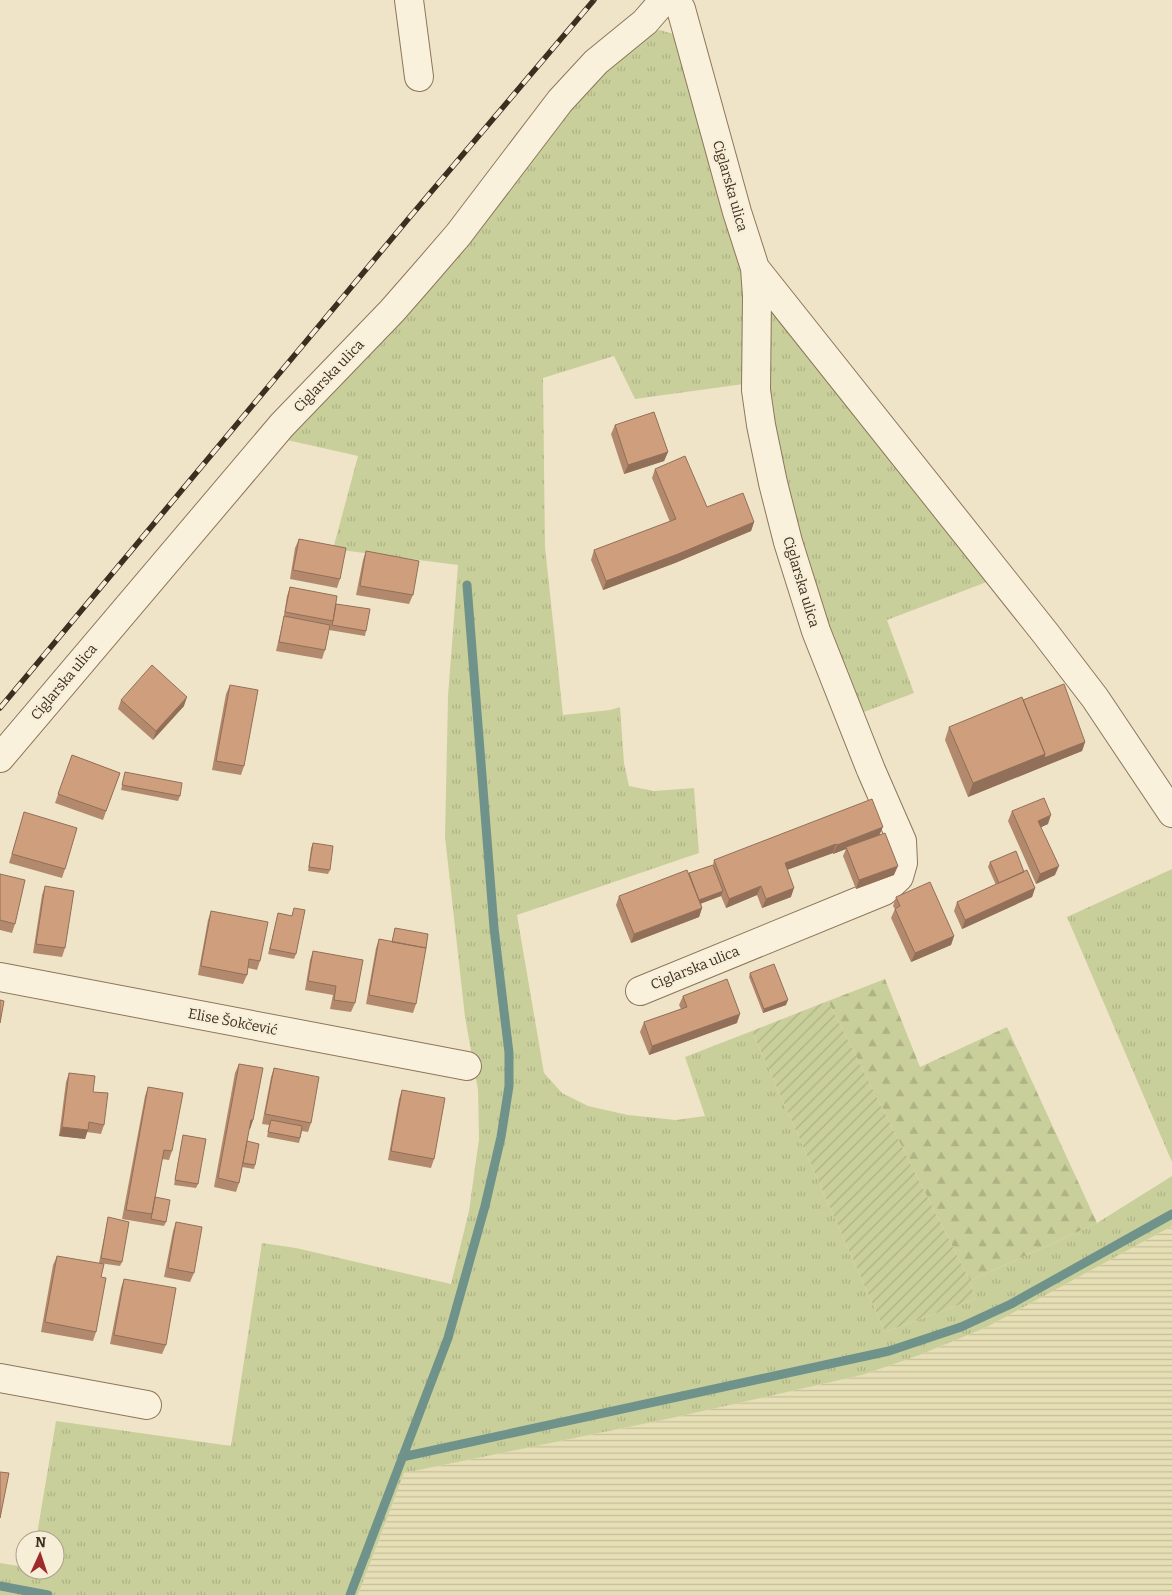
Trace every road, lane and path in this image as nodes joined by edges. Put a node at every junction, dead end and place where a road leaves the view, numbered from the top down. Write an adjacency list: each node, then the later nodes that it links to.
1 (409, 0): 4 (street)
2 (664, 0): 6 (street, Ciglarska ulica)
3 (676, 0): 5 (street, Ciglarska ulica)
4 (419, 77)
5 (755, 268): 7 (street); 9 (street, Ciglarska ulica)
6 (0, 758)
7 (1172, 813)
8 (0, 977): 10 (street, Elise Šokčević)
9 (640, 991)
10 (467, 1066)
11 (0, 1378): 12 (street)
12 (147, 1405)

